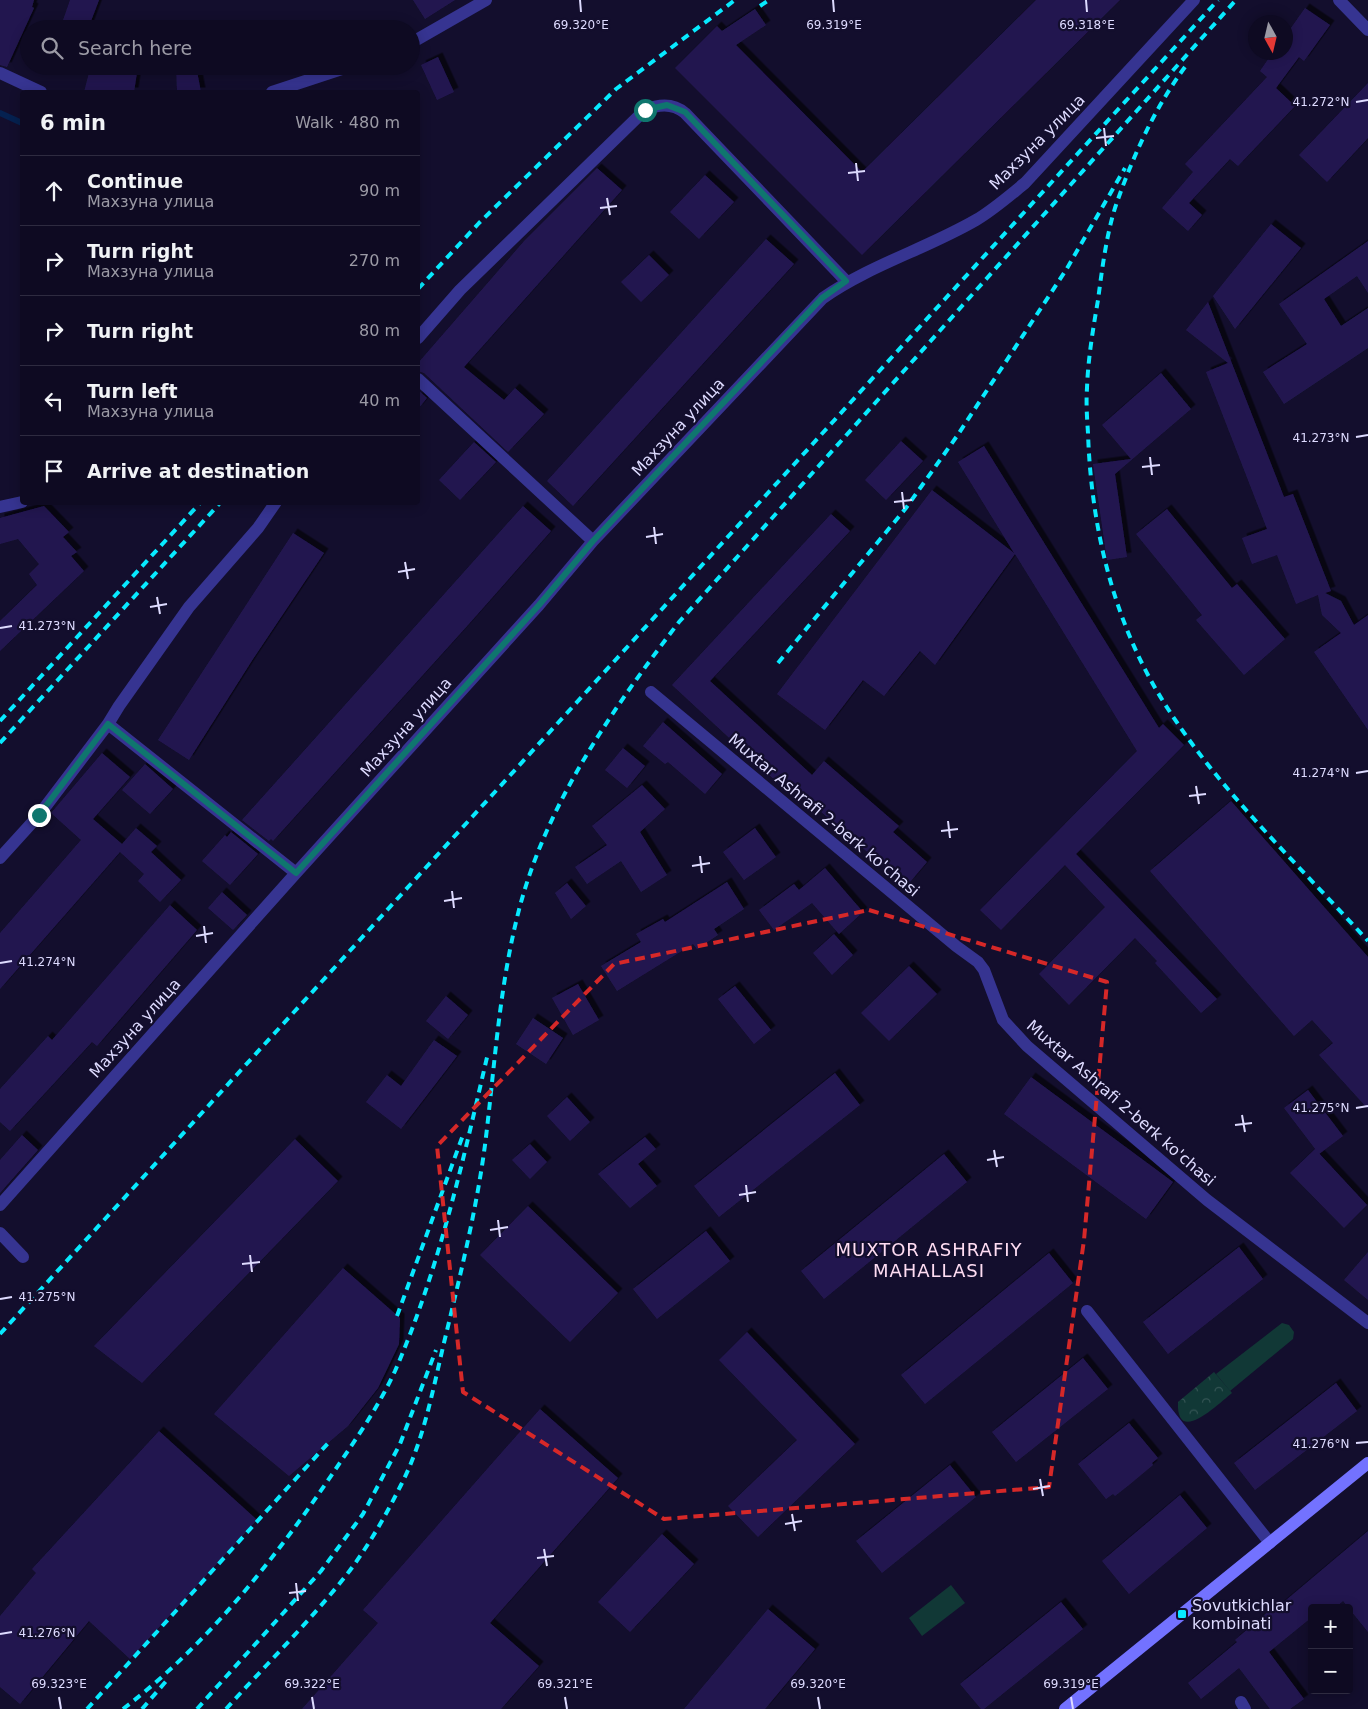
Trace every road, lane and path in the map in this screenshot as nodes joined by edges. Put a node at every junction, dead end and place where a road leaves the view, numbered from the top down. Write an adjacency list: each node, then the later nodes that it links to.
1 (486, 0): 5 (street)
2 (1194, 0): 10 (street, Махзуна улица)
3 (1339, 0): 4 (street)
4 (1368, 30)
5 (420, 38)
6 (0, 73): 8 (street)
7 (324, 75): 9 (street)
8 (37, 90)
9 (278, 90)
10 (846, 281): 11 (street); 16 (street, Махзуна улица)
11 (420, 336)
12 (420, 381): 16 (street)
13 (20, 502): 15 (street)
14 (274, 505): 18 (street)
15 (0, 507)
16 (593, 541): 20 (street, Махзуна улица)
17 (651, 692): 25 (street, Muxtar Ashrafi 2-berk ko'chasi)
18 (108, 724): 19 (street); 20 (street)
19 (0, 858)
20 (296, 873): 21 (street, Махзуна улица)
21 (0, 1205)
22 (0, 1233): 23 (street)
23 (23, 1257)
24 (1087, 1312): 27 (street)
25 (1368, 1323)
26 (1368, 1463): 27 (main road)
27 (1270, 1543): 28 (main road)
28 (1065, 1709)

